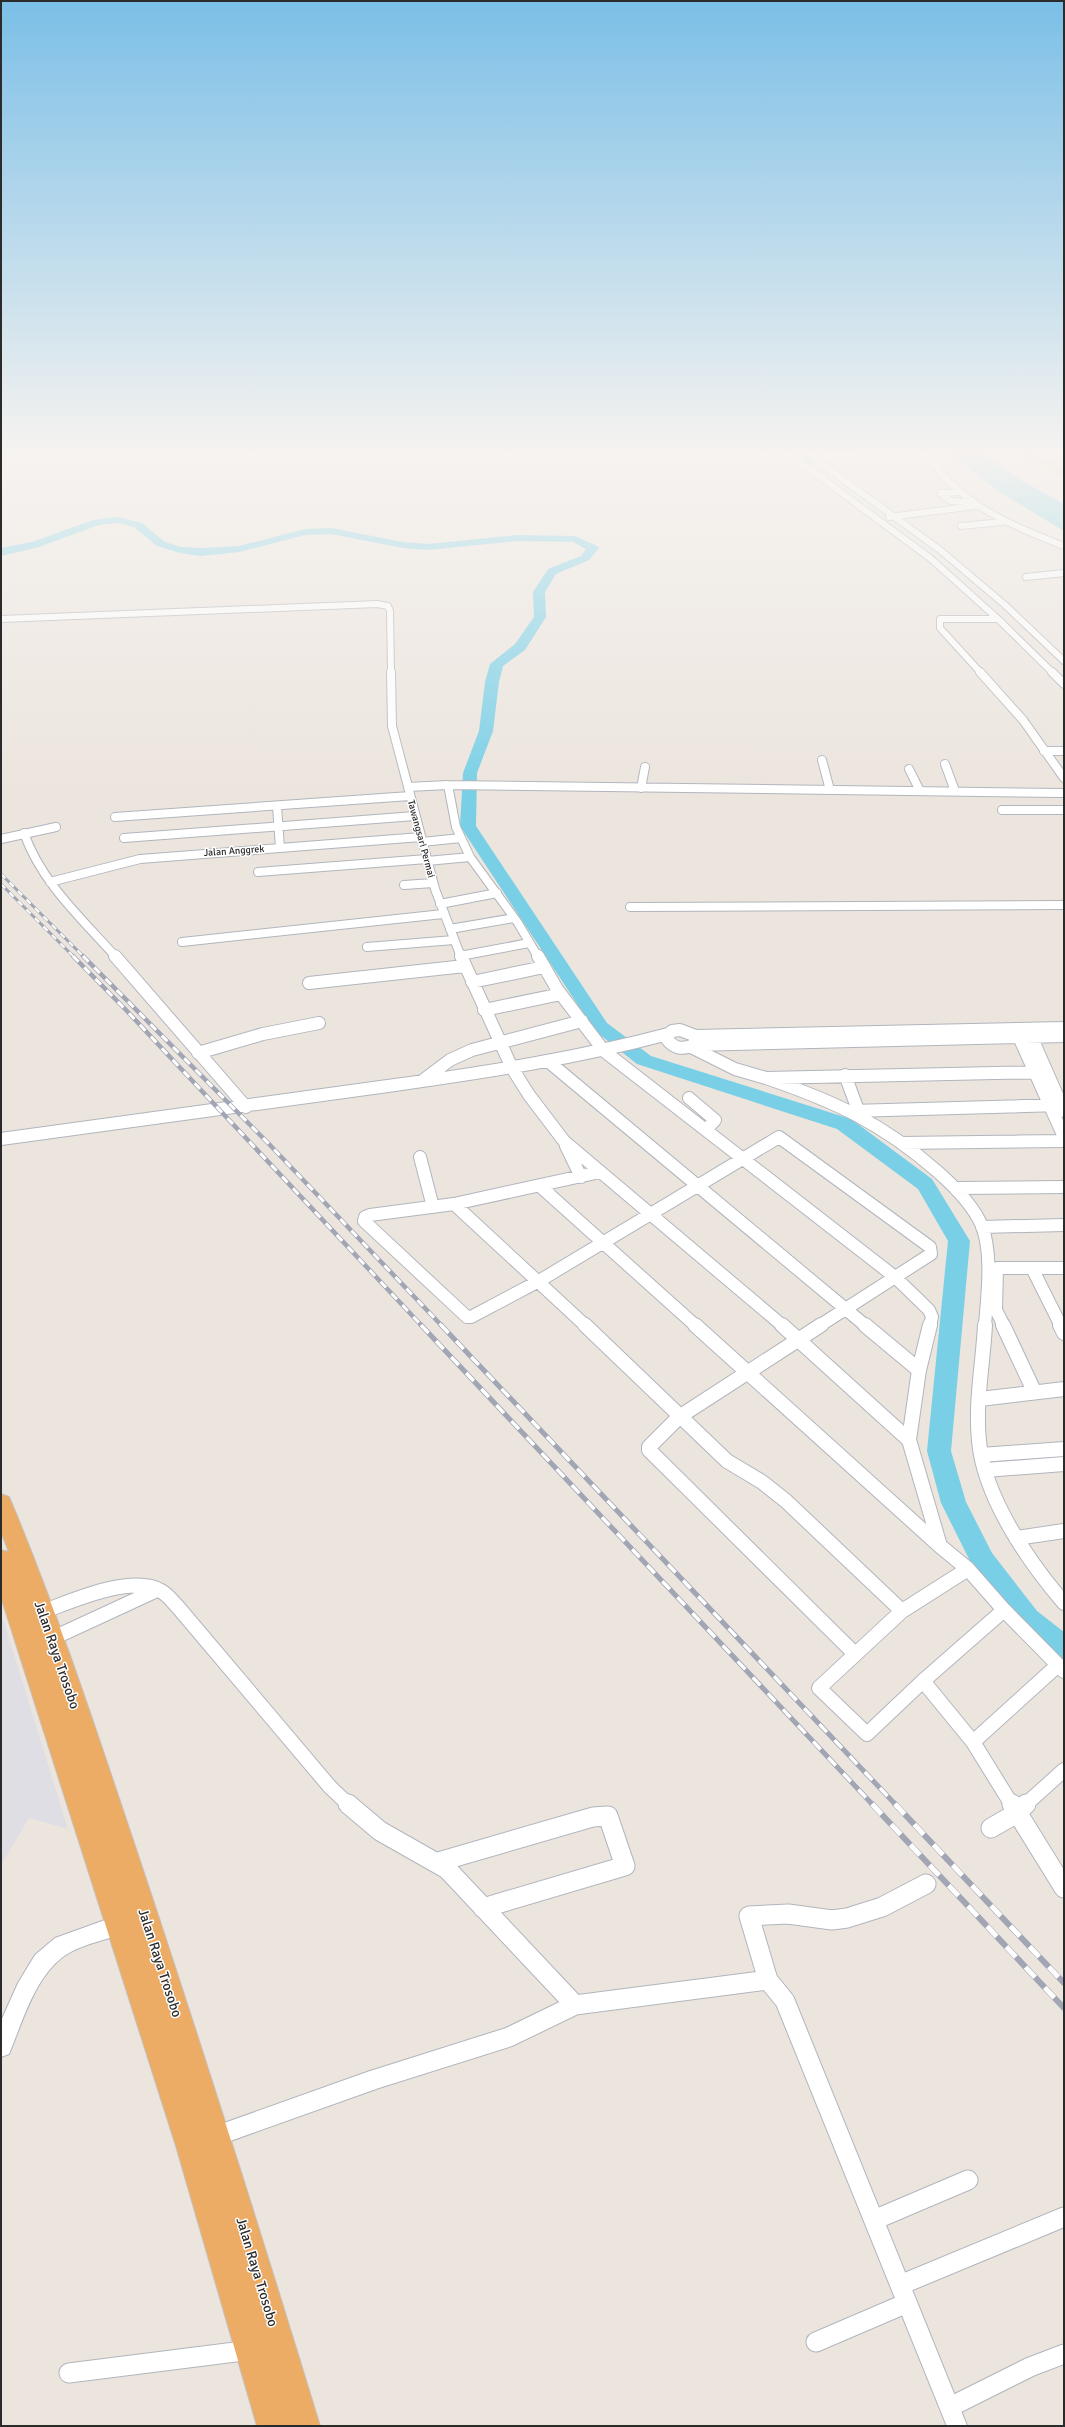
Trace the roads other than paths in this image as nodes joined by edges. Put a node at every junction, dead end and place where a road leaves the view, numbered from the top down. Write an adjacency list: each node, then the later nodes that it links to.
1 (941, 567): 6 (street)
2 (960, 567): 5 (street)
3 (1064, 573): 4 (street)
4 (1026, 577)
5 (997, 599): 6 (street); 9 (street)
6 (980, 600): 8 (street)
7 (1, 619): 23 (street, Tawangsari Permai)
8 (998, 619): 11 (street); 13 (street)
9 (1064, 661)
10 (1064, 670): 11 (street)
11 (1053, 671): 12 (street)
12 (1064, 684)
13 (1044, 750): 14 (street); 19 (street)
14 (1064, 751)
15 (822, 760): 22 (street)
16 (945, 764): 25 (street)
17 (645, 767): 21 (street)
18 (909, 769): 24 (street)
19 (1064, 778)
20 (451, 784): 21 (street); 23 (street); 36 (street)
21 (641, 788): 22 (street)
22 (830, 790): 24 (street)
23 (409, 791): 27 (street); 30 (street, Tawangsari Permai)
24 (920, 791): 25 (street)
25 (955, 791): 26 (street)
26 (1064, 792)
27 (276, 806): 31 (street); 33 (street)
28 (1002, 810): 29 (street)
29 (1064, 810)
30 (415, 816): 33 (street); 38 (street, Tawangsari Permai)
31 (115, 817)
32 (56, 827): 34 (street)
33 (278, 827): 35 (street); 39 (street)
34 (24, 833): 37 (street); 43 (street)
35 (124, 838)
36 (461, 838): 38 (street, Jalan Anggrek); 40 (street)
37 (1, 839)
38 (421, 839): 39 (street, Jalan Anggrek); 41 (street, Tawangsari Permai)
39 (280, 848): 43 (street, Jalan Anggrek)
40 (470, 857): 41 (street); 46 (street)
41 (427, 860): 42 (street); 44 (street, Tawangsari Permai)
42 (258, 872)
43 (50, 882): 77 (street)
44 (433, 882): 45 (street); 47 (street, Tawangsari Permai)
45 (404, 885)
46 (497, 894): 47 (street); 51 (street)
47 (440, 904): 50 (street, Tawangsari Permai)
48 (1064, 905): 49 (street)
49 (630, 907)
50 (443, 914): 52 (street, Tawangsari Permai); 54 (street)
51 (514, 918): 52 (street); 55 (street)
52 (450, 929): 53 (street, Tawangsari Permai)
53 (454, 940): 56 (street); 57 (street, Tawangsari Permai)
54 (182, 942)
55 (529, 943): 57 (street); 59 (street)
56 (367, 947)
57 (460, 956): 58 (street, Tawangsari Permai)
58 (465, 966): 60 (street, Tawangsari Permai); 61 (street)
59 (544, 967): 60 (street); 62 (street)
60 (472, 982): 63 (street, Tawangsari Permai)
61 (309, 983)
62 (562, 994): 63 (street); 64 (street)
63 (484, 1010): 73 (street, Tawangsari Permai)
64 (582, 1021): 73 (street); 76 (street)
65 (319, 1023): 77 (street)
66 (1064, 1028): 68 (street)
67 (668, 1034): 72 (street); 74 (street); 75 (street)
68 (951, 1034): 71 (street); 74 (street)
69 (1031, 1036): 70 (street); 71 (street); 81 (street)
70 (1064, 1036)
71 (1019, 1037): 80 (street)
72 (643, 1040): 75 (street); 76 (street)
73 (499, 1042): 79 (street, Tawangsari Permai); 84 (street)
74 (694, 1043): 75 (street); 83 (street)
75 (672, 1046)
76 (608, 1049): 78 (street); 89 (street)
77 (198, 1053): 86 (street)
78 (549, 1062): 79 (street); 99 (street)
79 (512, 1068): 84 (street); 92 (street, Tawangsari Permai)
80 (1034, 1072): 81 (street); 82 (street); 87 (street)
81 (1046, 1072): 87 (street)
82 (845, 1075): 83 (street); 88 (street)
83 (766, 1078): 88 (street)
84 (421, 1082): 86 (street)
85 (689, 1098): 89 (street)
86 (246, 1107): 91 (street)
87 (1058, 1107): 88 (street); 90 (street)
88 (855, 1110): 94 (street)
89 (706, 1130): 96 (street)
90 (1064, 1137)
91 (1, 1139)
92 (564, 1141): 97 (street); 98 (street)
93 (1064, 1141): 94 (street)
94 (901, 1143): 102 (street)
95 (420, 1157): 104 (street)
96 (742, 1158): 99 (street); 111 (street); 111 (street)
97 (600, 1172): 98 (street); 105 (street)
98 (581, 1177): 100 (street)
99 (697, 1185): 105 (street); 113 (street)
100 (541, 1187): 103 (street); 108 (street)
101 (1064, 1187): 102 (street)
102 (956, 1188): 107 (street)
103 (454, 1204): 104 (street); 112 (street)
104 (433, 1207): 112 (street)
105 (649, 1213): 108 (street); 115 (street)
106 (1064, 1225): 107 (street)
107 (982, 1227): 120 (street)
108 (601, 1242): 112 (street); 117 (street)
109 (1032, 1268): 110 (street); 114 (street); 119 (street)
110 (1064, 1268)
111 (895, 1277): 113 (street); 116 (street)
112 (539, 1281): 121 (street)
113 (845, 1308): 115 (street); 116 (street)
114 (1064, 1333)
115 (798, 1339): 117 (street); 122 (street)
116 (919, 1370): 122 (street)
117 (747, 1373): 121 (street); 130 (street)
118 (1064, 1390): 119 (street)
119 (1034, 1391): 120 (street)
120 (980, 1399): 124 (street)
121 (679, 1417): 136 (street); 139 (street)
122 (909, 1440): 130 (street)
123 (1064, 1449): 124 (street)
124 (981, 1456): 126 (street)
125 (1064, 1464): 126 (street)
126 (985, 1470): 129 (street)
127 (1, 1504): 137 (highway, Jalan Raya Trosobo)
128 (1064, 1531): 129 (street)
129 (1016, 1538): 134 (street)
130 (940, 1546): 132 (street)
131 (1, 1560): 150 (highway, Jalan Raya Trosobo)
132 (968, 1569): 135 (street); 136 (street)
133 (157, 1590): 137 (street); 138 (street); 146 (street)
134 (1064, 1603)
135 (1004, 1610): 140 (street); 141 (street)
136 (902, 1611): 139 (street)
137 (42, 1612): 138 (highway, Jalan Raya Trosobo)
138 (51, 1639): 154 (highway, Jalan Raya Trosobo)
139 (854, 1653): 141 (street)
140 (1061, 1668): 142 (street)
141 (923, 1681): 142 (street)
142 (973, 1742): 144 (street)
143 (1064, 1770): 144 (street)
144 (1017, 1813): 145 (street); 148 (street)
145 (991, 1828)
146 (438, 1862): 149 (street); 149 (street)
147 (926, 1884): 151 (street)
148 (1064, 1888)
149 (483, 1908): 152 (street)
150 (119, 1925): 153 (street); 160 (highway, Jalan Raya Trosobo)
151 (768, 1980): 152 (street); 157 (street)
152 (575, 2005): 154 (street)
153 (1, 2046)
154 (216, 2136): 165 (highway, Jalan Raya Trosobo)
155 (968, 2180): 157 (street)
156 (1064, 2217): 158 (street)
157 (874, 2220): 158 (street)
158 (904, 2294): 159 (street); 163 (street)
159 (816, 2342)
160 (251, 2350): 162 (street); 164 (highway, Jalan Raya Trosobo)
161 (1064, 2354): 163 (street)
162 (69, 2373)
163 (953, 2417)
164 (274, 2426)
165 (303, 2426)

